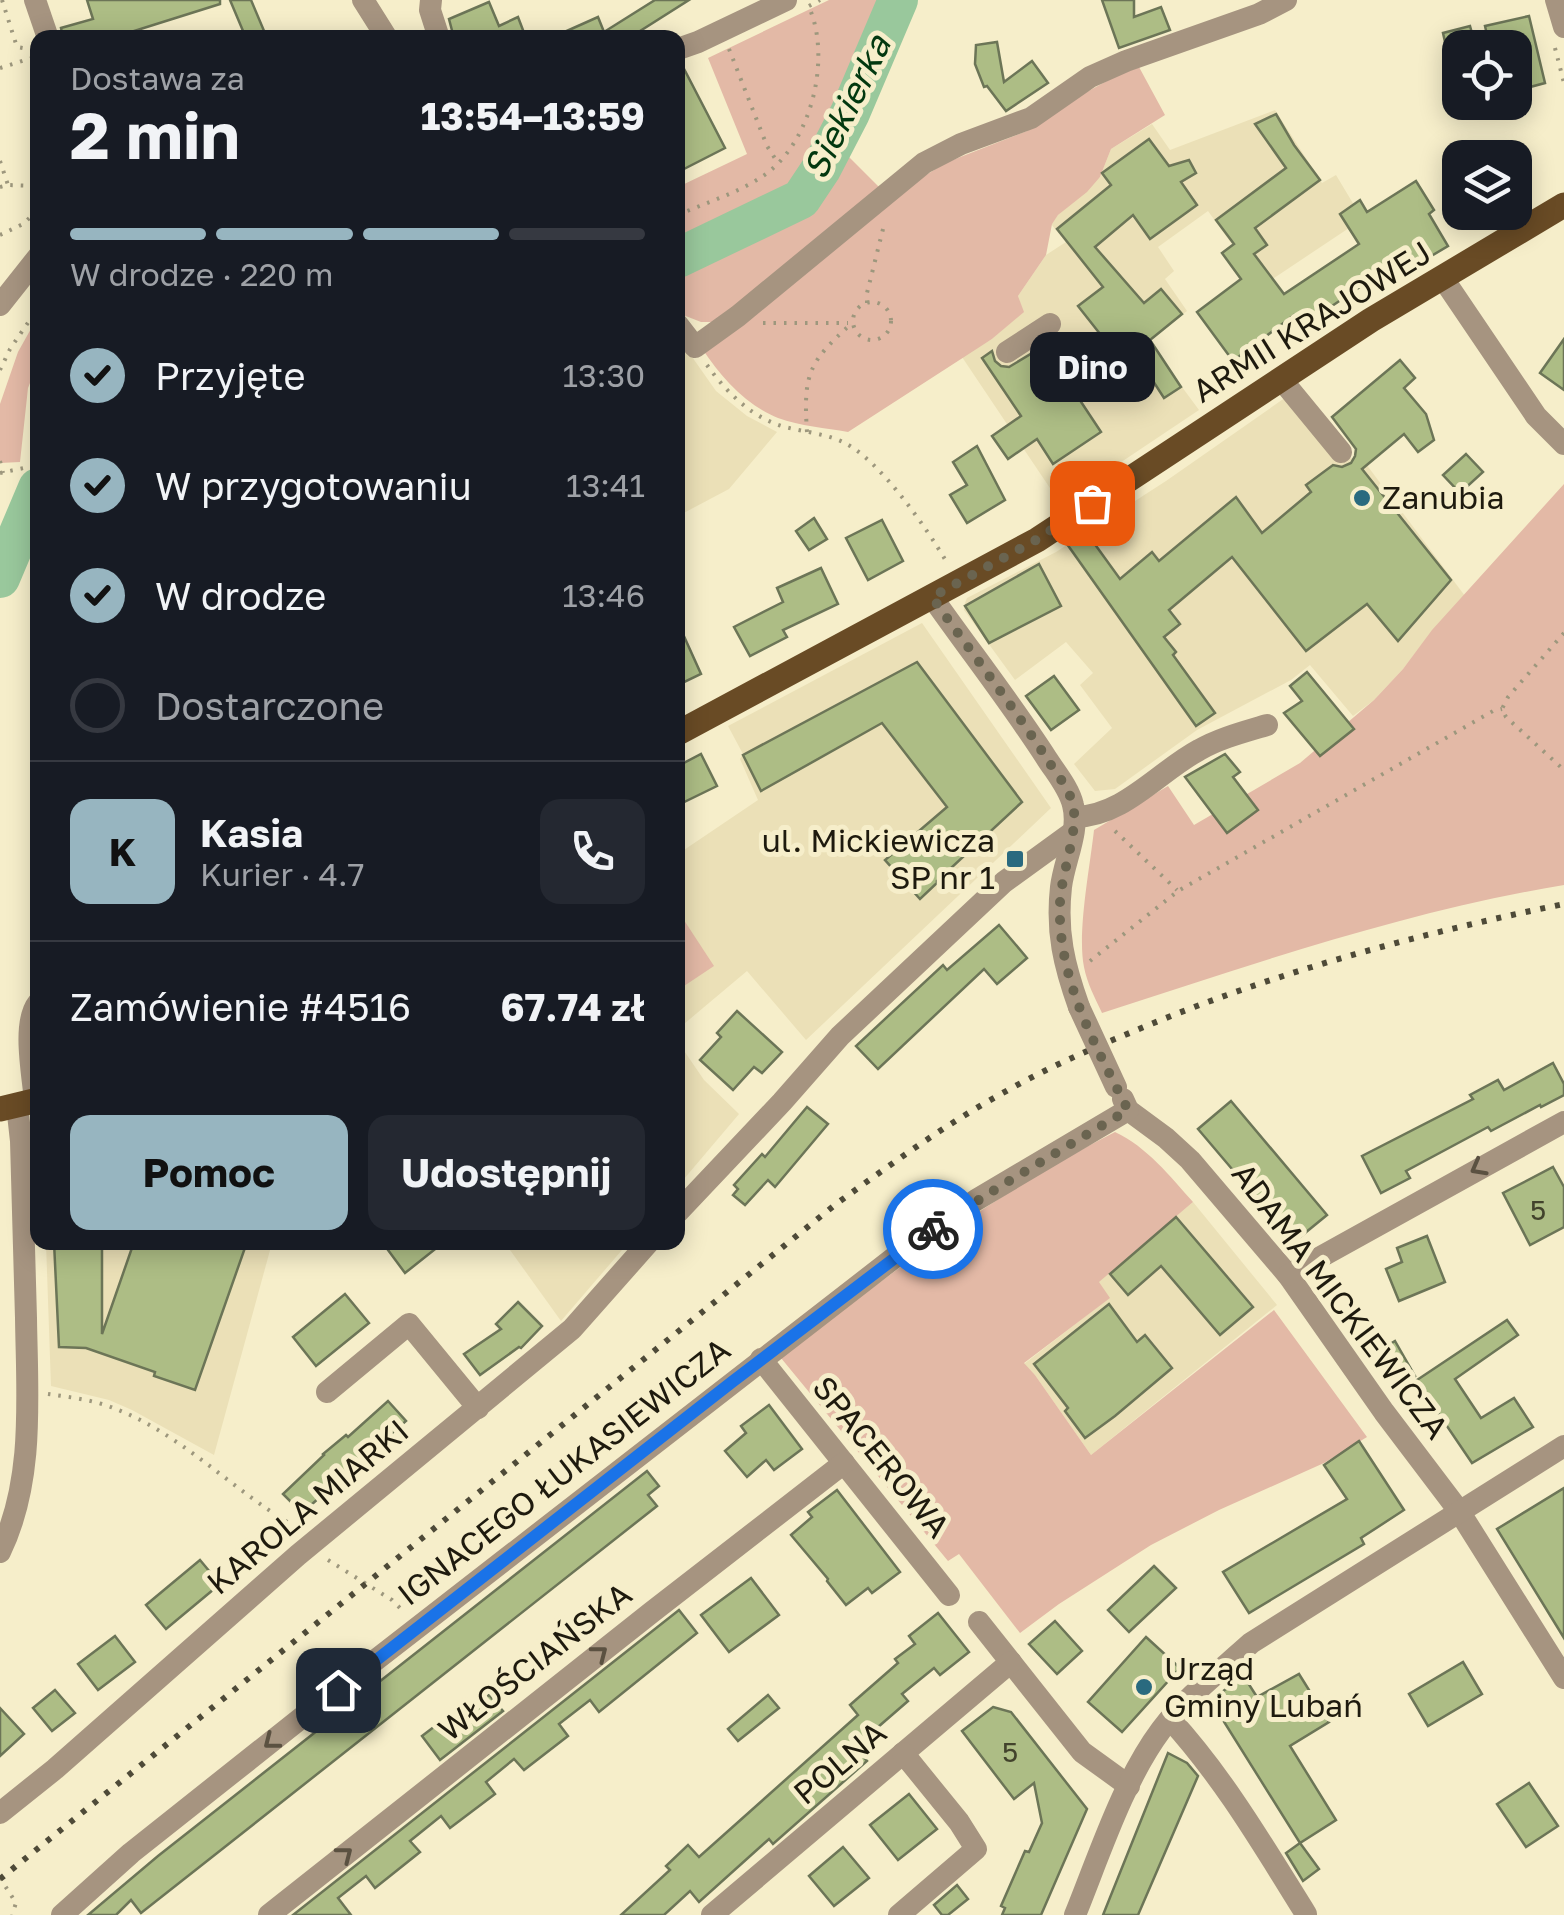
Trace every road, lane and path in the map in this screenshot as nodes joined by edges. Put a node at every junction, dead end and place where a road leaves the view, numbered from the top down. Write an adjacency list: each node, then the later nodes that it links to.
1 (2, 0): 14 (path)
2 (35, 0): 9 (street)
3 (363, 0): 10 (street)
4 (431, 0): 11 (street)
5 (1286, 0): 38 (street)
6 (1556, 0): 8 (street)
7 (797, 3): 13 (street); 18 (path)
8 (1564, 27)
9 (39, 30)
10 (382, 30)
11 (436, 30)
12 (727, 45): 18 (path)
13 (685, 47)
14 (30, 50)
15 (30, 53): 16 (path)
16 (0, 68)
17 (0, 161): 19 (path)
18 (778, 163): 23 (path)
19 (8, 185): 20 (path); 21 (path)
20 (30, 186)
21 (0, 187)
22 (1564, 205): 30 (main road, ARMII KRAJOWEJ)
23 (685, 213)
24 (884, 216): 31 (path)
25 (30, 217): 26 (path)
26 (23, 224): 27 (path); 28 (path)
27 (30, 231)
28 (0, 235)
29 (30, 268): 32 (street)
30 (1442, 277): 41 (main road, ARMII KRAJOWEJ); 43 (street)
31 (867, 303): 35 (path); 35 (path)
32 (0, 305)
33 (30, 319): 40 (path)
34 (758, 322): 35 (path)
35 (852, 323): 42 (path)
36 (1050, 324): 39 (street)
37 (685, 335): 38 (street)
38 (694, 347): 42 (path)
39 (1007, 352)
40 (0, 370)
41 (1281, 378): 44 (street); 49 (main road, ARMII KRAJOWEJ)
42 (807, 432): 48 (path)
43 (1564, 444)
44 (1341, 452)
45 (0, 460): 47 (path)
46 (30, 467): 47 (path)
47 (2, 473)
48 (950, 568)
49 (932, 597): 53 (main road, ARMII KRAJOWEJ); 55 (street)
50 (1564, 633): 51 (path)
51 (1502, 709): 54 (path); 56 (path)
52 (1267, 725): 55 (street)
53 (685, 728)
54 (1564, 770)
55 (1079, 822): 56 (path); 60 (street, ADAMA MICKIEWICZA, bridge); 62 (street)
56 (1178, 891): 57 (path)
57 (1087, 963)
58 (30, 1028): 59 (street)
59 (22, 1104): 66 (street)
60 (1128, 1110): 64 (street, ADAMA MICKIEWICZA); 65 (street, IGNACEGO ŁUKASIEWICZA)
61 (1564, 1122): 64 (street, one-way to 64)
62 (685, 1204)
63 (642, 1250): 68 (street, KAROLA MIARKI)
64 (1288, 1276): 71 (street, ADAMA MICKIEWICZA)
65 (762, 1360): 70 (street, SPACEROWA); 76 (street, IGNACEGO ŁUKASIEWICZA)
66 (27, 1392): 72 (path); 73 (street)
67 (327, 1392): 68 (street)
68 (478, 1408): 72 (street, KAROLA MIARKI)
69 (1564, 1446): 71 (street)
70 (844, 1463): 74 (street, SPACEROWA); 87 (street, WŁOŚCIAŃSKA, one-way to 70)
71 (1459, 1511): 78 (street, ADAMA MICKIEWICZA); 79 (street)
72 (312, 1544): 76 (path); 82 (street, KAROLA MIARKI)
73 (0, 1552)
74 (949, 1595)
75 (979, 1622): 77 (street)
76 (418, 1628): 86 (street, IGNACEGO ŁUKASIEWICZA, one-way to 86)
77 (1011, 1662): 80 (street, POLNA); 81 (street)
78 (1564, 1678)
79 (1170, 1718): 81 (street); 84 (street)
80 (903, 1753): 88 (street, POLNA); 89 (street)
81 (1129, 1786): 90 (street)
82 (0, 1813)
83 (0, 1878): 85 (path)
84 (1306, 1914)
85 (12, 1915)
86 (62, 1915)
87 (269, 1915)
88 (712, 1915)
89 (899, 1915)
90 (1075, 1915)

